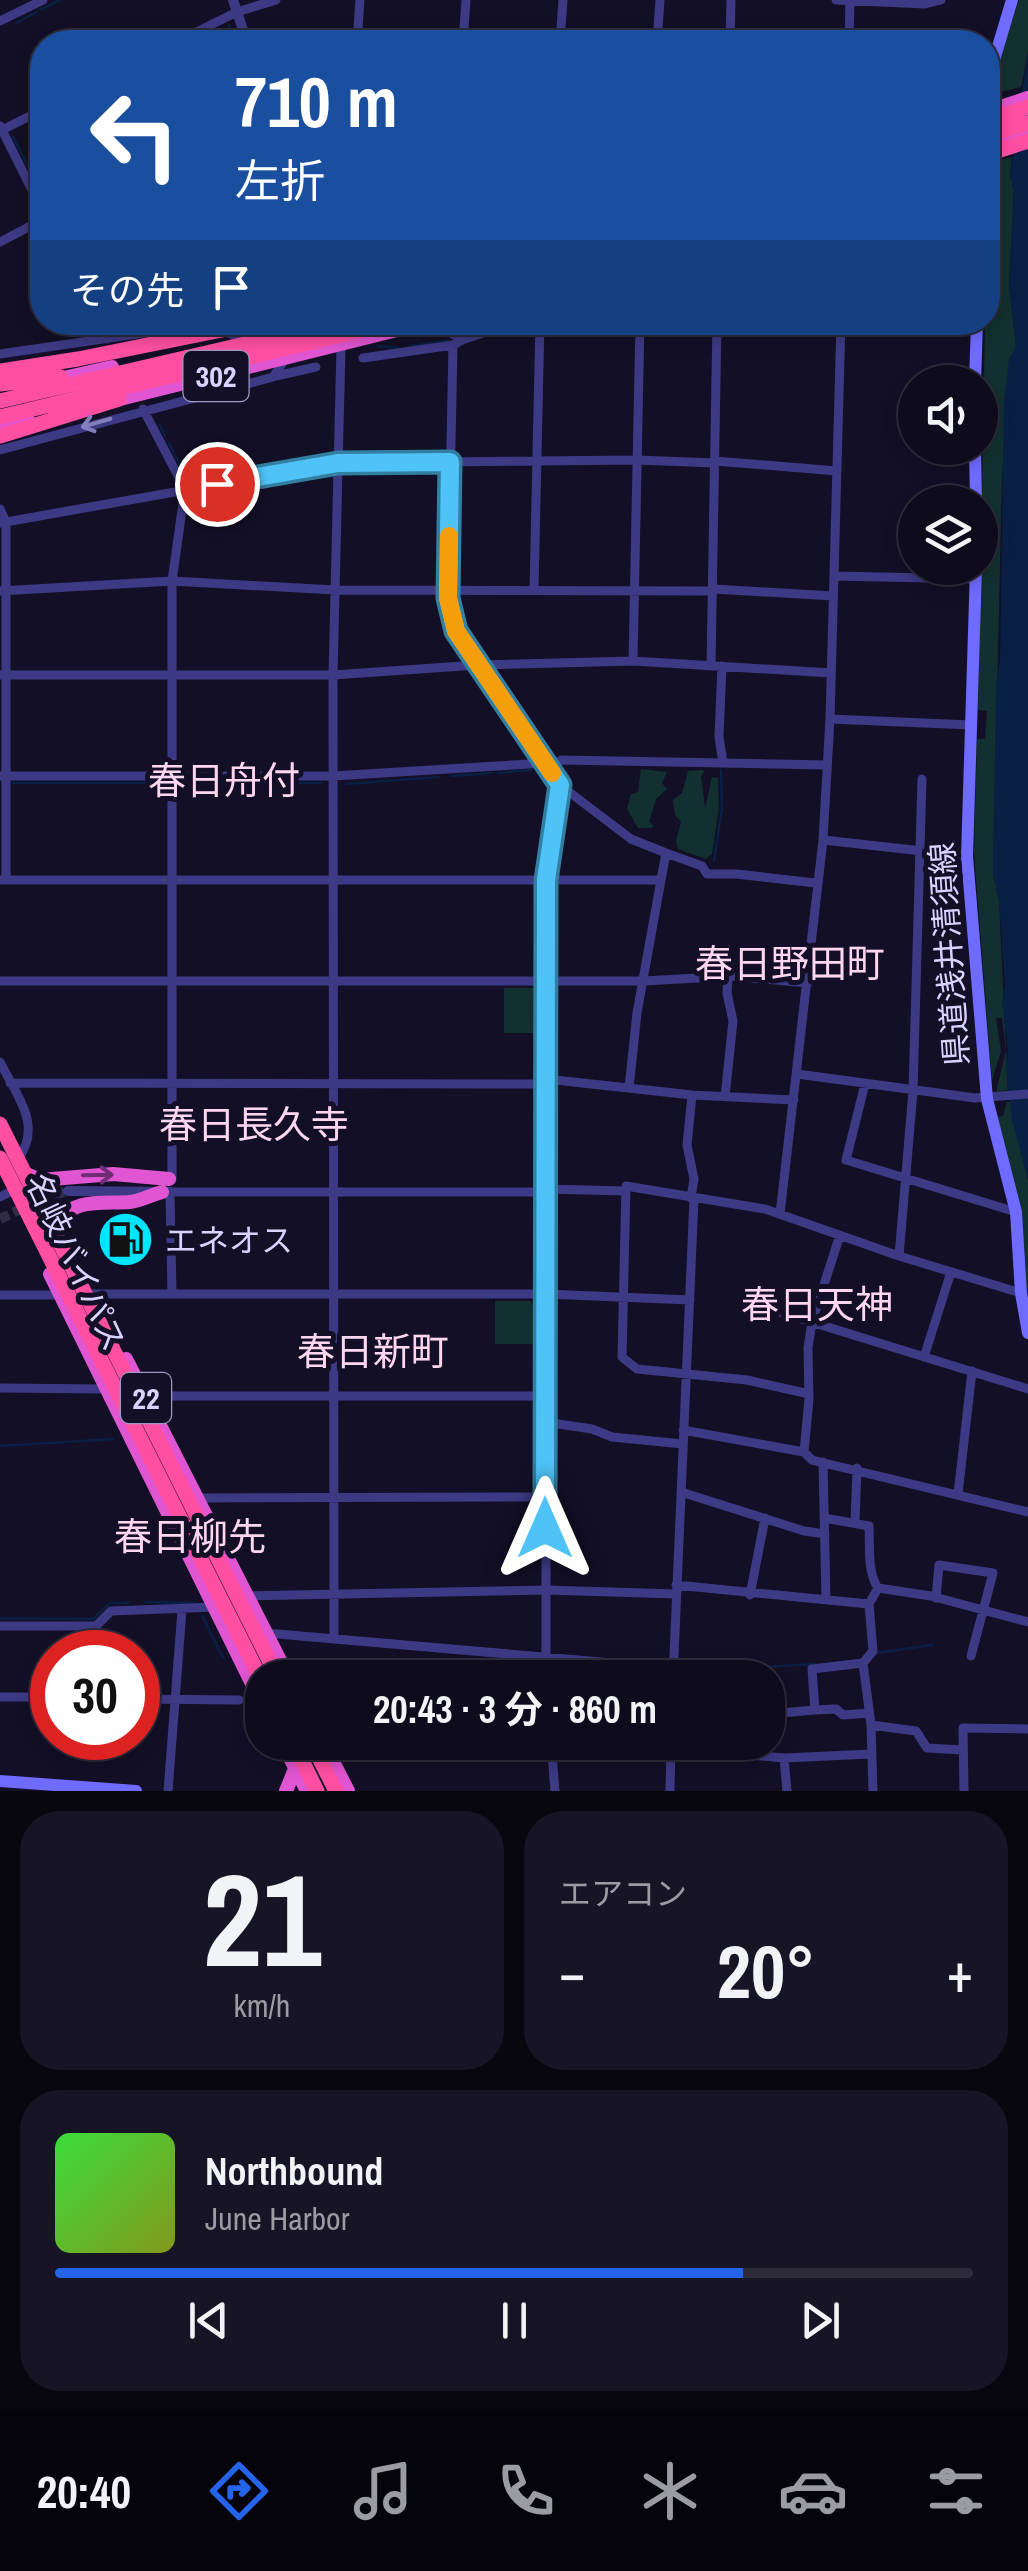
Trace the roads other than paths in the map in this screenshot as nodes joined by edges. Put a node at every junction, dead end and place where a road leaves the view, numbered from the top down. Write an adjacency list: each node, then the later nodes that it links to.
1 (43, 0): 13 (street)
2 (276, 0): 12 (street)
3 (360, 0): 16 (street)
4 (466, 0): 17 (street)
5 (563, 0): 18 (street)
6 (660, 0): 19 (street)
7 (731, 0): 20 (street)
8 (836, 0): 9 (street)
9 (850, 0): 10 (street); 21 (street)
10 (940, 0)
11 (1012, 0): 22 (main road)
12 (235, 6): 14 (street); 15 (street)
13 (0, 21)
14 (196, 30)
15 (243, 30)
16 (358, 30)
17 (463, 30)
18 (561, 30)
19 (659, 30)
20 (730, 30)
21 (849, 30)
22 (1000, 40)
23 (1028, 98): 24 (highway)
24 (1000, 107)
25 (1028, 107): 27 (highway)
26 (30, 116): 29 (street)
27 (1000, 116)
28 (1028, 123): 30 (highway)
29 (1, 129): 35 (street)
30 (1000, 132)
31 (1028, 132): 33 (highway)
32 (1028, 140): 34 (highway)
33 (1000, 141)
34 (1000, 150)
35 (30, 186)
36 (30, 226): 37 (street)
37 (0, 242)
38 (104, 335): 54 (street)
39 (139, 335): 54 (street)
40 (197, 335): 63 (highway, bridge)
41 (224, 335): 57 (street)
42 (273, 335): 57 (highway, 302)
43 (291, 335): 57 (highway, bridge)
44 (321, 335): 57 (highway, bridge)
45 (340, 335): 56 (street)
46 (382, 335): 56 (highway, 302)
47 (448, 335): 55 (street)
48 (480, 335): 55 (street)
49 (540, 335): 73 (street)
50 (640, 335): 72 (street)
51 (717, 335): 75 (street)
52 (841, 335): 77 (street)
53 (977, 335): 61 (main road)
54 (107, 340): 58 (street)
55 (458, 343): 59 (street); 74 (street)
56 (341, 346): 60 (highway, 302); 76 (street)
57 (241, 349): 65 (highway, bridge); 66 (highway, bridge); 68 (highway, bridge); 70 (highway, bridge)
58 (0, 354)
59 (363, 358)
60 (284, 360): 64 (street); 69 (highway, 302)
61 (976, 365)
62 (316, 368): 64 (street)
63 (0, 370)
64 (273, 377): 67 (street)
65 (0, 388)
66 (0, 401)
67 (143, 410): 71 (street, one-way to 71); 78 (street)
68 (0, 417)
69 (0, 428)
70 (0, 436)
71 (0, 450)
72 (637, 460): 73 (street); 75 (street); 85 (street)
73 (537, 461): 74 (street); 86 (street)
74 (450, 462): 76 (street); 89 (street)
75 (715, 462): 77 (street); 90 (street)
76 (338, 463): 78 (street); 88 (street)
77 (837, 471): 82 (street)
78 (185, 490): 80 (street); 83 (street)
79 (0, 509): 80 (street)
80 (3, 522): 87 (street)
81 (898, 575): 82 (street)
82 (834, 576): 91 (street)
83 (172, 581): 87 (street); 88 (street); 97 (street)
84 (976, 585): 100 (main road, 県道浅井清須線)
85 (634, 588): 86 (street); 90 (street); 92 (street)
86 (534, 589): 89 (street)
87 (3, 590): 96 (street)
88 (335, 590): 89 (street); 98 (street)
89 (448, 590): 93 (street)
90 (713, 590): 91 (street); 94 (street)
91 (833, 596): 95 (street)
92 (633, 661): 93 (street); 94 (street)
93 (477, 664): 98 (street); 103 (street)
94 (717, 666): 95 (street); 101 (street)
95 (831, 674): 99 (street)
96 (3, 675): 97 (street); 104 (street)
97 (172, 675): 98 (street); 105 (street)
98 (333, 676): 106 (street)
99 (830, 719): 100 (street); 102 (street)
100 (971, 725): 112 (main road, 県道浅井清須線)
101 (723, 763): 102 (street); 103 (street)
102 (827, 765): 109 (street)
103 (547, 766): 106 (street); 108 (street)
104 (3, 776): 105 (street); 113 (street)
105 (172, 776): 106 (street); 114 (street)
106 (333, 776): 115 (street)
107 (922, 779): 110 (street)
108 (560, 785): 111 (street); 116 (street)
109 (823, 840): 110 (street); 118 (street)
110 (920, 851): 112 (street); 134 (street)
111 (666, 853): 117 (street); 118 (street)
112 (967, 856): 138 (main road, 県道浅井清須線)
113 (3, 880): 114 (street)
114 (172, 880): 115 (street); 121 (street)
115 (333, 880): 116 (street); 122 (street)
116 (546, 880): 117 (street); 124 (street)
117 (661, 880): 123 (street)
118 (816, 883): 125 (street)
119 (728, 976): 123 (street); 125 (street); 137 (street)
120 (0, 981): 121 (street)
121 (172, 981): 122 (street); 130 (street)
122 (333, 981): 124 (street); 131 (street)
123 (644, 981): 124 (street); 133 (street)
124 (546, 982): 128 (street)
125 (808, 983): 127 (street)
126 (0, 1062): 129 (street)
127 (797, 1074): 132 (street); 139 (street)
128 (546, 1081): 131 (street); 133 (street); 147 (street)
129 (10, 1083): 130 (street); 141 (street)
130 (172, 1084): 131 (street); 146 (street)
131 (333, 1084): 150 (street)
132 (865, 1084): 134 (street); 145 (street)
133 (629, 1088): 136 (street)
134 (913, 1091): 138 (street); 145 (street)
135 (1028, 1094): 138 (street)
136 (692, 1095): 137 (street); 152 (street)
137 (725, 1096): 139 (street)
138 (991, 1098): 153 (main road, 県道浅井清須線)
139 (794, 1100): 154 (street)
140 (0, 1122): 141 (highway, 名岐バイパス / 22); 216 (highway, bridge)
141 (20, 1157): 144 (highway, 名岐バイパス / 22)
142 (0, 1158): 215 (highway, bridge)
143 (0, 1166): 151 (highway, 名岐バイパス / 22)
144 (29, 1175): 146 (highway, one-way to 146); 155 (highway, 名岐バイパス / 22)
145 (906, 1178): 153 (street); 157 (street)
146 (171, 1187): 149 (street); 150 (street); 155 (highway); 161 (street)
147 (546, 1190): 148 (street); 150 (street); 163 (street)
148 (626, 1190): 152 (street); 166 (street)
149 (68, 1191)
150 (333, 1192): 162 (street)
151 (6, 1194): 165 (highway, 名岐バイパス / 22)
152 (692, 1199): 154 (street); 167 (street)
153 (1016, 1212): 159 (main road, 県道浅井清須線)
154 (780, 1214): 156 (street)
155 (56, 1224): 160 (highway, 名岐バイパス / 22)
156 (840, 1235): 157 (street); 169 (street)
157 (899, 1256): 158 (street)
158 (951, 1272): 159 (street); 171 (street)
159 (1021, 1293): 170 (main road, 県道浅井清須線)
160 (93, 1294): 161 (street); 178 (highway, 名岐バイパス / 22)
161 (172, 1294): 162 (street)
162 (334, 1294): 163 (street); 179 (street)
163 (546, 1294): 166 (street); 180 (street)
164 (0, 1295): 165 (street)
165 (60, 1296): 176 (highway, 名岐バイパス / 22)
166 (624, 1297): 167 (street); 173 (street)
167 (690, 1300): 173 (street)
168 (753, 1304): 169 (street)
169 (812, 1322): 171 (street); 177 (street)
170 (1028, 1333)
171 (924, 1356): 172 (street)
172 (972, 1372): 175 (street); 188 (street)
173 (686, 1374): 177 (street); 182 (street)
174 (0, 1388): 176 (street)
175 (1028, 1389)
176 (106, 1390): 206 (highway, 名岐バイパス / 22)
177 (809, 1394): 184 (street)
178 (145, 1396): 179 (street); 189 (highway, 名岐バイパス / 22)
179 (334, 1396): 180 (street); 190 (street)
180 (546, 1396): 181 (street)
181 (545, 1422): 183 (street); 191 (street)
182 (683, 1430): 183 (street); 184 (street)
183 (682, 1444): 187 (street)
184 (804, 1452): 185 (street)
185 (824, 1462): 186 (street); 194 (street)
186 (857, 1468): 188 (street); 195 (street)
187 (680, 1492): 193 (street); 199 (street)
188 (958, 1494): 192 (street)
189 (197, 1498): 190 (street); 202 (highway, 名岐バイパス / 22)
190 (334, 1498): 191 (street); 200 (street)
191 (545, 1498): 198 (street)
192 (1028, 1512)
193 (765, 1518): 196 (street); 201 (street)
194 (824, 1518): 195 (street); 196 (street)
195 (855, 1522): 197 (street)
196 (825, 1534): 204 (street)
197 (878, 1588): 203 (street); 205 (street)
198 (545, 1590): 199 (street); 200 (street); 214 (street)
199 (676, 1590): 201 (street); 219 (street)
200 (334, 1592): 202 (street); 212 (street)
201 (750, 1595): 204 (street)
202 (247, 1596): 211 (highway, 名岐バイパス / 22)
203 (936, 1598): 208 (street); 208 (street)
204 (826, 1599): 205 (street)
205 (869, 1604): 220 (street)
206 (216, 1607): 207 (street); 221 (highway, 名岐バイパス / 22)
207 (182, 1610): 210 (street); 225 (street)
208 (984, 1610): 209 (street); 213 (street)
209 (1028, 1622)
210 (0, 1626)
211 (266, 1633): 212 (street); 217 (highway, 名岐バイパス / 22)
212 (334, 1639): 214 (street)
213 (971, 1656)
214 (544, 1659): 218 (street)
215 (251, 1660)
216 (269, 1660)
217 (280, 1660)
218 (553, 1660)
219 (674, 1660)
220 (863, 1663): 227 (street); 228 (street)
221 (245, 1668)
222 (0, 1697): 223 (street)
223 (30, 1698)
224 (160, 1699): 225 (street)
225 (175, 1699): 226 (street); 245 (street)
226 (239, 1700)
227 (815, 1710): 228 (street); 229 (street)
228 (869, 1712): 230 (street)
229 (785, 1713)
230 (871, 1725): 232 (street); 233 (street)
231 (1028, 1729): 232 (street)
232 (963, 1750): 255 (street)
233 (871, 1754): 234 (street); 254 (street)
234 (785, 1758)
235 (291, 1760): 242 (highway)
236 (302, 1760): 248 (highway)
237 (321, 1760): 249 (highway)
238 (332, 1760): 250 (highway)
239 (552, 1760): 251 (street)
240 (671, 1760): 252 (street)
241 (784, 1760): 253 (street)
242 (296, 1769): 246 (highway); 247 (highway)
243 (0, 1781): 244 (main road)
244 (136, 1791)
245 (168, 1791)
246 (286, 1791)
247 (306, 1791)
248 (317, 1791)
249 (336, 1791)
250 (348, 1791)
251 (555, 1791)
252 (670, 1791)
253 (788, 1791)
254 (873, 1791)
255 (964, 1791)

